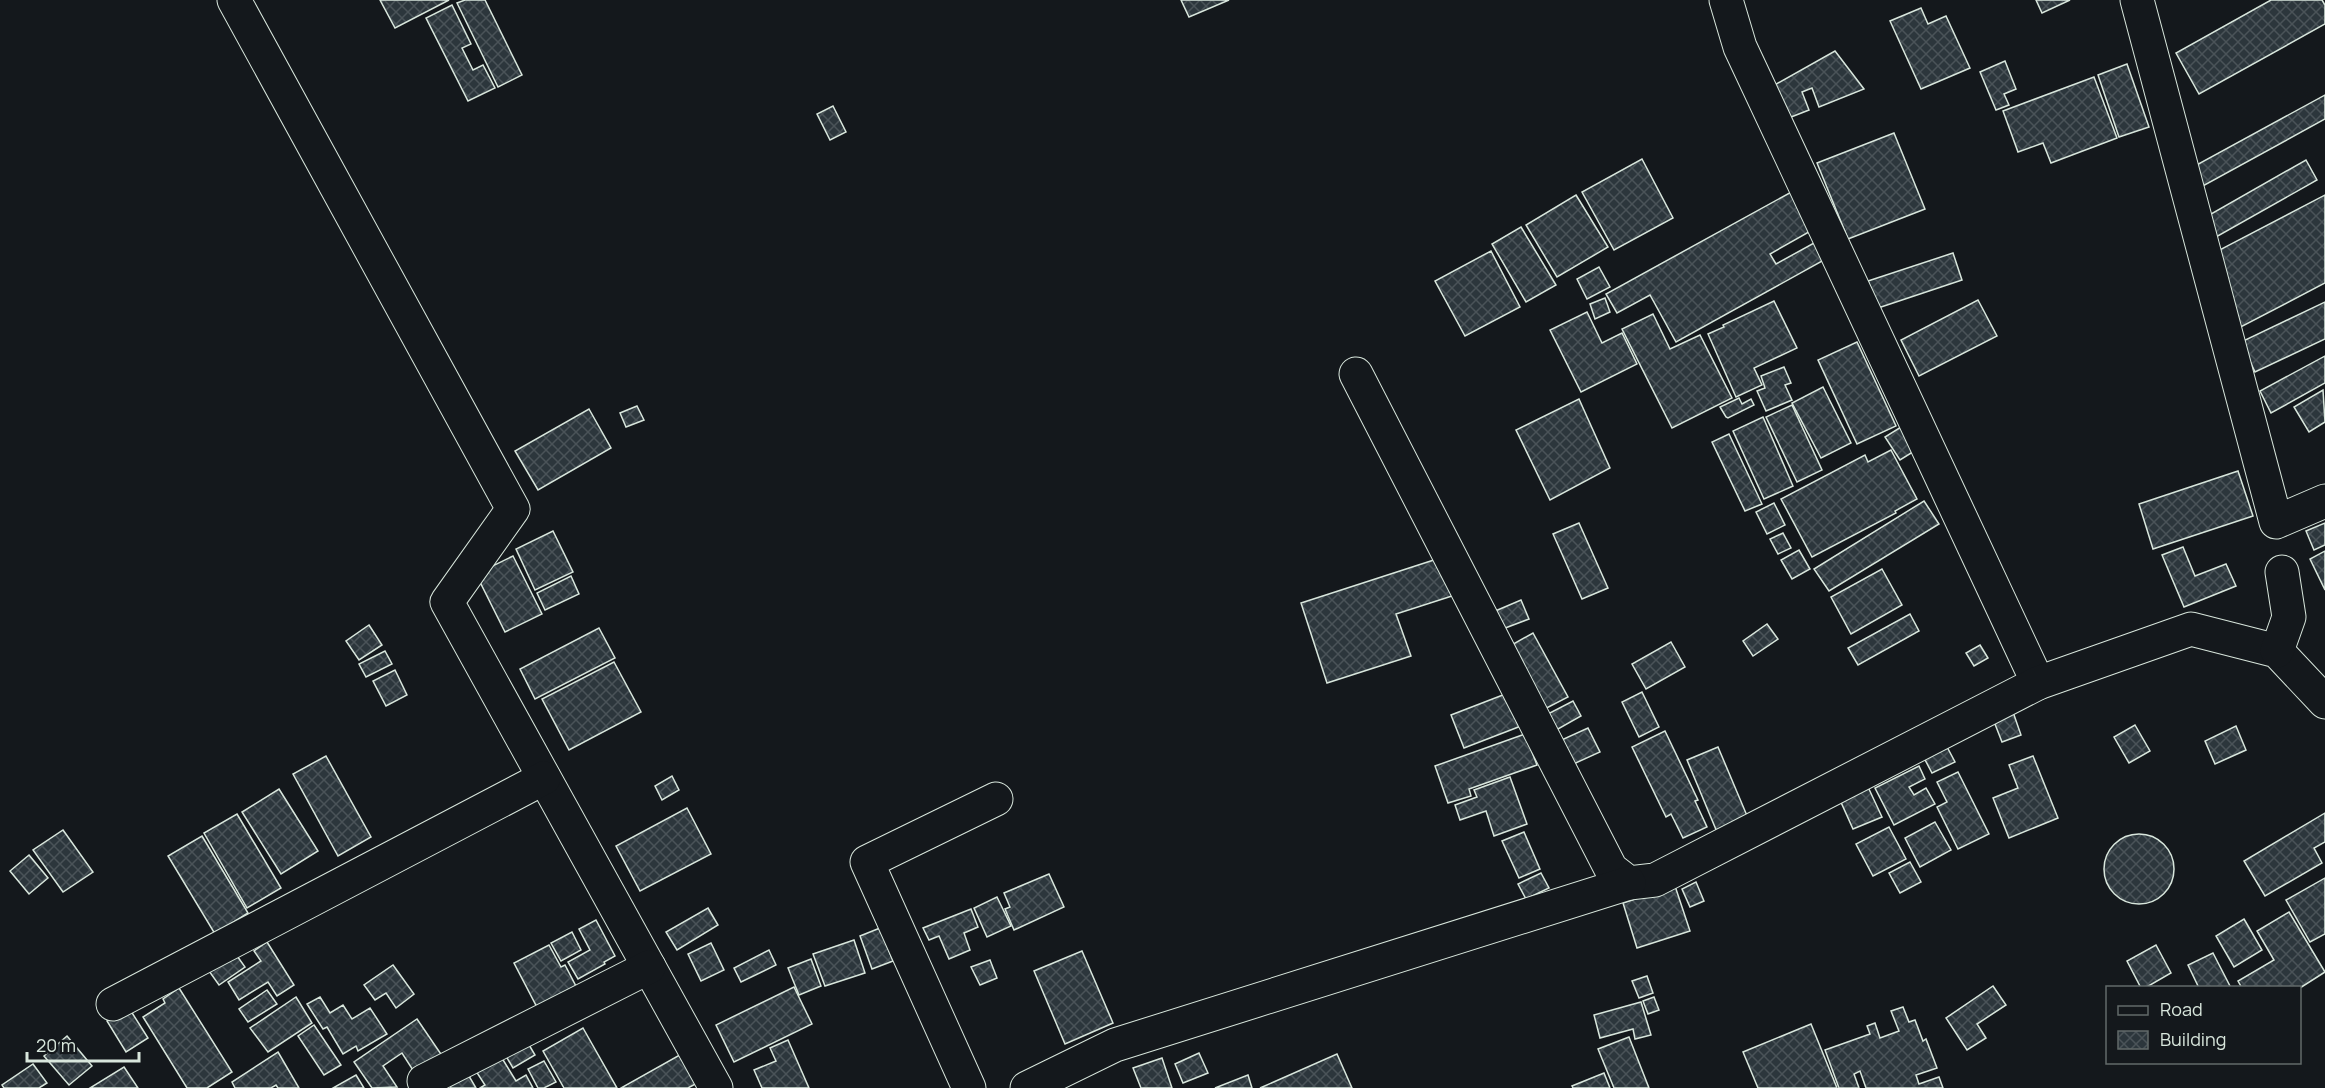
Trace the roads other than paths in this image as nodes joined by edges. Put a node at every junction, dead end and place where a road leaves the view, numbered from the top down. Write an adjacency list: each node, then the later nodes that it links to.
1 (234, 0): 10 (street)
2 (1726, 0): 8 (street)
3 (2137, 0): 5 (street)
4 (1356, 374): 12 (street)
5 (2325, 501)
6 (2282, 572): 7 (street)
7 (2277, 651): 8 (street); 9 (street)
8 (2038, 683): 12 (street)
9 (2325, 702)
10 (544, 778): 13 (street); 14 (street)
11 (996, 798): 17 (street)
12 (1629, 883): 18 (street)
13 (649, 967): 15 (street); 16 (street)
14 (113, 1004)
15 (424, 1081)
16 (716, 1088)
17 (969, 1088)
18 (1027, 1088)

